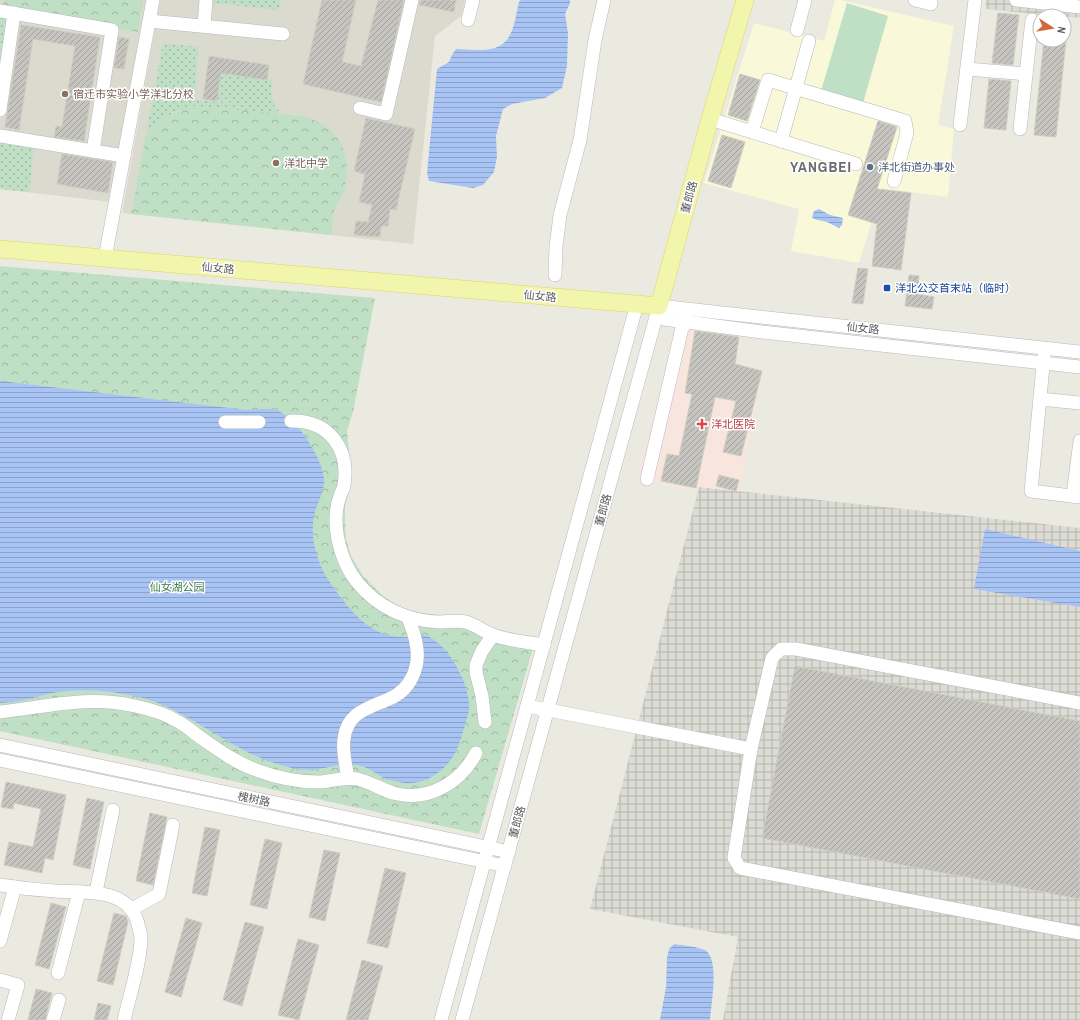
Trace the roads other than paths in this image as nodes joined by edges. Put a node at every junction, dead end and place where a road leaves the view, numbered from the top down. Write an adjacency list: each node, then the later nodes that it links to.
1 (153, 0): 16 (street)
2 (206, 0): 19 (street)
3 (412, 0): 27 (street)
4 (473, 0): 17 (street)
5 (604, 0): 41 (street)
6 (745, 0): 29 (main road, 董郎路)
7 (805, 0): 20 (street)
8 (915, 0): 9 (street)
9 (931, 0)
10 (975, 0): 23 (street)
11 (1016, 0): 12 (street)
12 (1037, 1): 13 (street)
13 (1080, 7)
14 (0, 11): 15 (street)
15 (14, 13): 25 (street); 35 (street)
16 (149, 20): 19 (street); 36 (street)
17 (468, 20)
18 (1032, 20): 24 (street)
19 (204, 26): 21 (street)
20 (797, 30)
21 (284, 34)
22 (809, 41): 26 (street)
23 (967, 69): 24 (street); 30 (street)
24 (1026, 74): 31 (street)
25 (2, 81): 28 (street)
26 (796, 88): 32 (street); 34 (street); 38 (street)
27 (360, 108)
28 (0, 110)
29 (710, 119): 32 (street); 43 (main road, 董郎路)
30 (960, 125)
31 (1020, 129)
32 (752, 132): 34 (street)
33 (0, 136): 35 (street)
34 (781, 141): 37 (street)
35 (93, 151): 36 (street)
36 (124, 156): 40 (street)
37 (856, 164)
38 (894, 180)
39 (0, 249): 40 (main road, 仙女路)
40 (105, 258): 42 (main road, 仙女路)
41 (555, 275)
42 (637, 304): 43 (main road, 仙女路); 59 (street, 董郎路)
43 (662, 312): 44 (street, 仙女路); 62 (street, 董郎路)
44 (687, 316): 45 (street, 仙女路); 47 (street); 55 (street)
45 (1045, 348): 46 (street, 仙女路); 47 (street)
46 (1080, 352)
47 (1043, 363): 48 (street); 49 (street)
48 (1080, 367)
49 (1040, 399): 50 (street); 56 (street)
50 (1080, 404)
51 (293, 421): 57 (street)
52 (225, 422): 53 (street)
53 (259, 422)
54 (1080, 441): 56 (street)
55 (647, 479)
56 (1076, 497)
57 (408, 617): 58 (street); 69 (street)
58 (493, 635): 59 (street); 64 (street)
59 (544, 644): 61 (street, 董郎路)
60 (1080, 703): 66 (street)
61 (527, 706): 62 (street); 72 (street, 董郎路)
62 (547, 710): 66 (street); 73 (street, 董郎路)
63 (0, 712): 69 (street)
64 (485, 722)
65 (0, 745): 72 (street, 槐树路)
66 (751, 749): 81 (street)
67 (476, 753): 69 (street)
68 (0, 760): 74 (street, 槐树路)
69 (347, 773)
70 (114, 810): 79 (street)
71 (173, 825): 80 (street)
72 (488, 848): 73 (street, 槐树路); 74 (street, 董郎路)
73 (509, 852): 75 (street, 董郎路)
74 (484, 861): 75 (street, 槐树路); 89 (street, 董郎路)
75 (505, 866): 90 (street, 董郎路)
76 (0, 885): 77 (street)
77 (15, 887): 78 (street); 82 (street)
78 (79, 892): 79 (street); 83 (street)
79 (96, 892): 80 (street)
80 (132, 908): 88 (street)
81 (1080, 933)
82 (0, 941)
83 (58, 974)
84 (0, 980): 86 (street)
85 (59, 1000): 87 (street)
86 (8, 1020)
87 (53, 1020)
88 (124, 1020)
89 (441, 1020)
90 (462, 1020)

